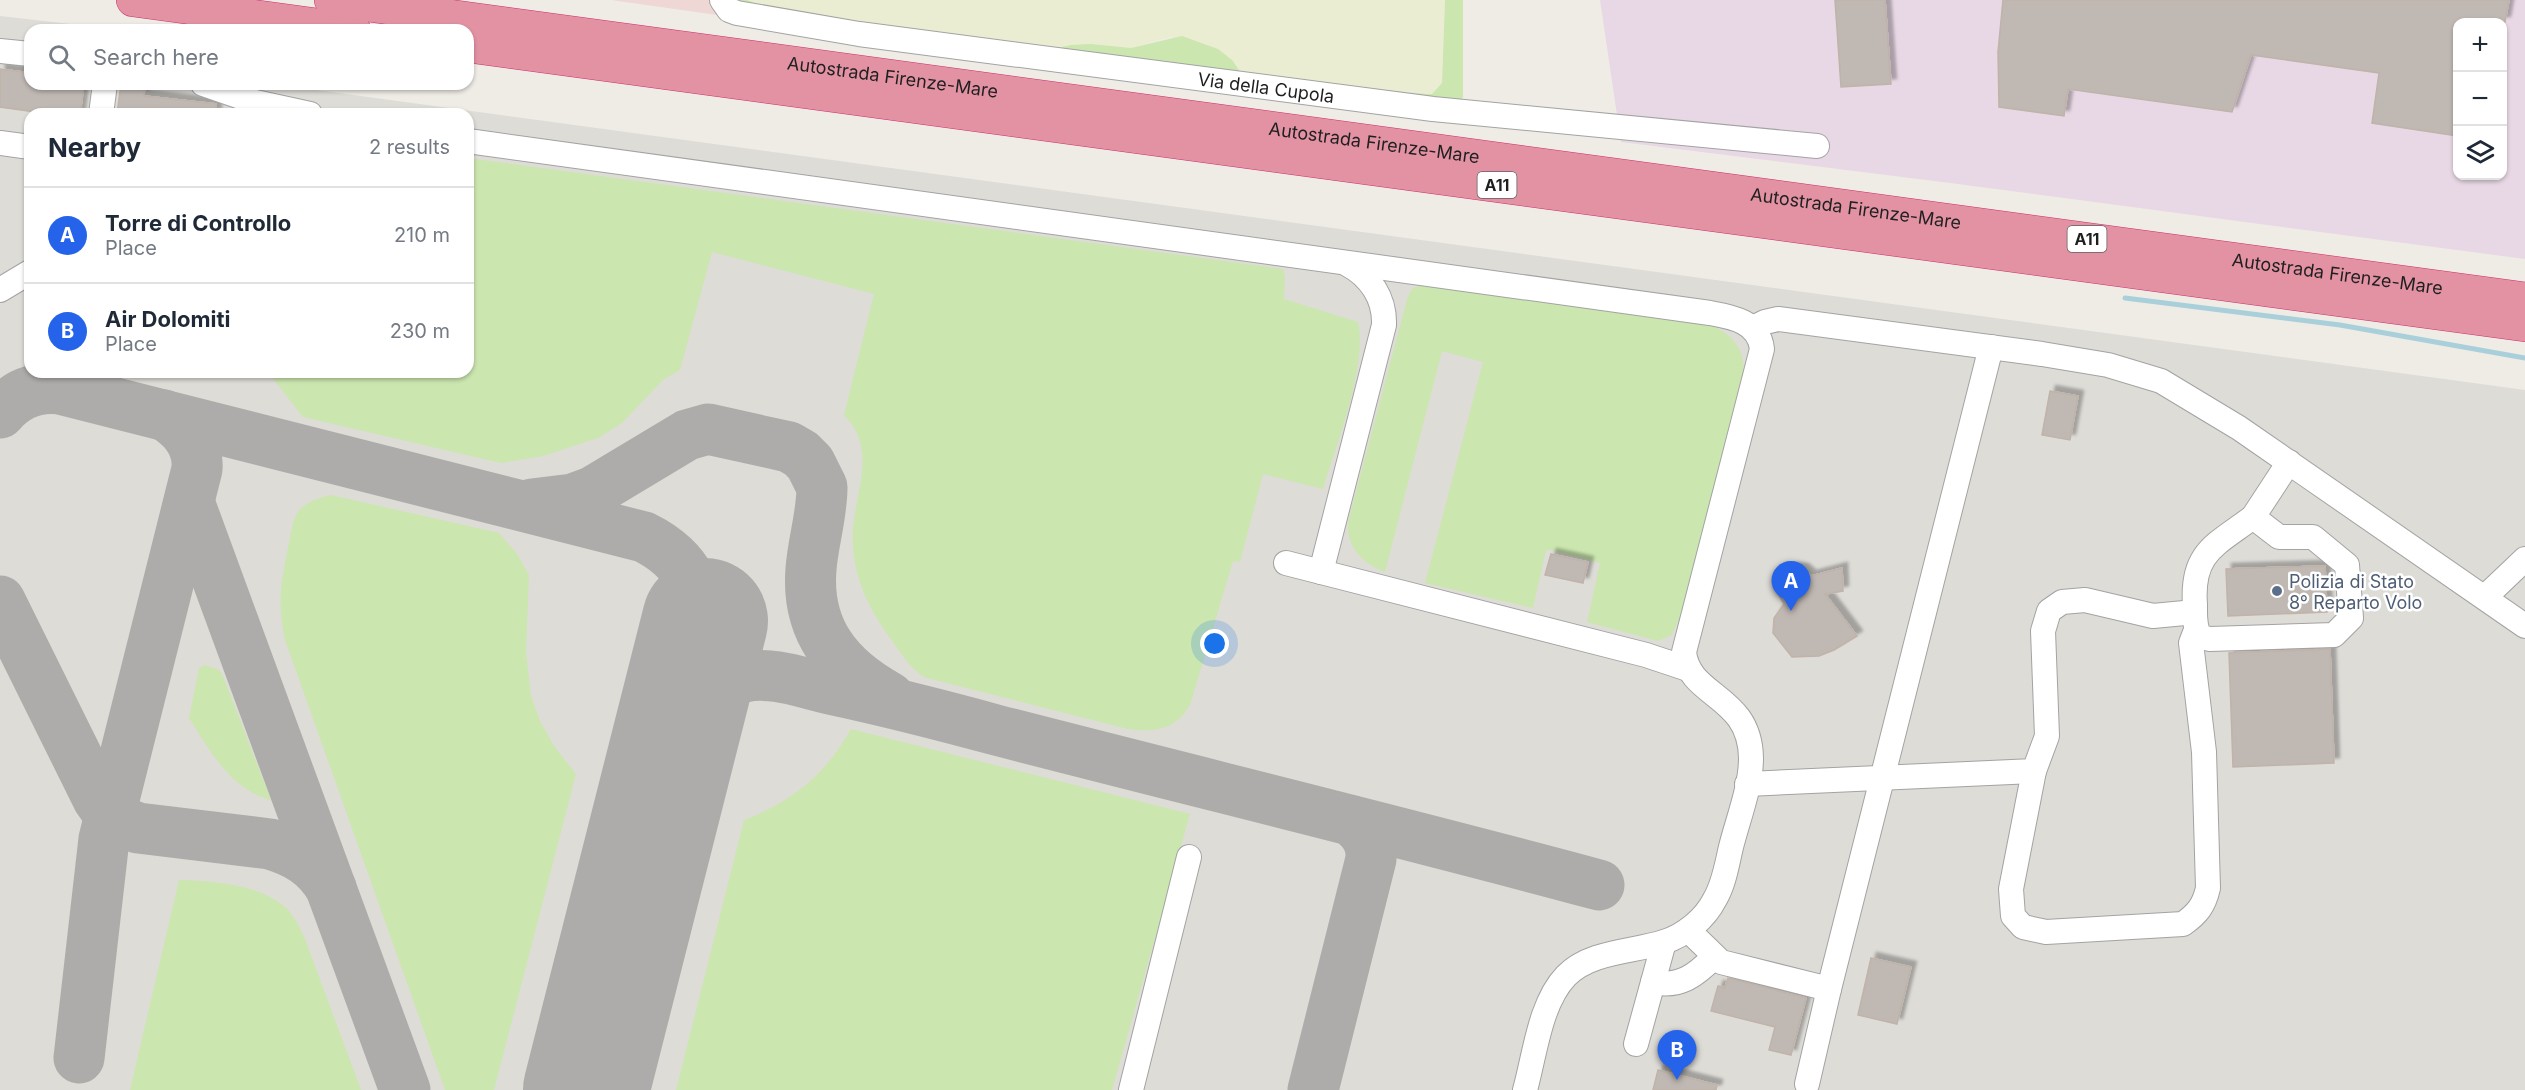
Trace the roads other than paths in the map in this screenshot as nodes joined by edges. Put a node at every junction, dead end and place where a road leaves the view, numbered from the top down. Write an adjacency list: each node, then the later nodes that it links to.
1 (133, 0): 4 (highway)
2 (331, 0): 19 (highway, Autostrada Firenze-Mare / A11)
3 (722, 0): 15 (street, Via della Cupola)
4 (310, 24)
5 (474, 47): 20 (highway, Autostrada Firenze-Mare / A11)
6 (0, 51): 7 (street)
7 (24, 53)
8 (104, 90): 10 (street)
9 (220, 90): 11 (street)
10 (102, 108)
11 (282, 108)
12 (474, 142): 16 (street)
13 (0, 143): 14 (street)
14 (24, 146)
15 (1817, 146)
16 (1343, 262): 21 (street); 27 (street)
17 (24, 276): 18 (street)
18 (0, 290)
19 (2525, 299)
20 (2525, 325)
21 (1753, 328): 22 (street); 31 (street)
22 (1991, 347): 23 (street); 33 (street)
23 (2289, 462): 24 (street); 28 (street)
24 (2253, 517): 29 (street); 29 (street)
25 (2525, 559): 28 (street)
26 (1286, 563): 27 (street)
27 (1321, 572): 31 (street)
28 (2485, 597): 30 (street)
29 (2195, 621): 32 (street); 32 (street)
30 (2525, 626)
31 (1688, 669): 34 (street)
32 (2034, 771): 33 (street)
33 (1882, 777): 34 (street); 40 (street)
34 (1748, 784): 36 (street)
35 (1189, 857): 43 (street)
36 (1688, 930): 37 (street); 38 (street)
37 (1664, 942): 39 (street); 44 (street)
38 (1714, 957): 39 (street); 40 (street)
39 (1653, 982): 41 (street)
40 (1829, 988): 42 (street)
41 (1636, 1044)
42 (1807, 1084)
43 (1131, 1090)
44 (1525, 1090)

